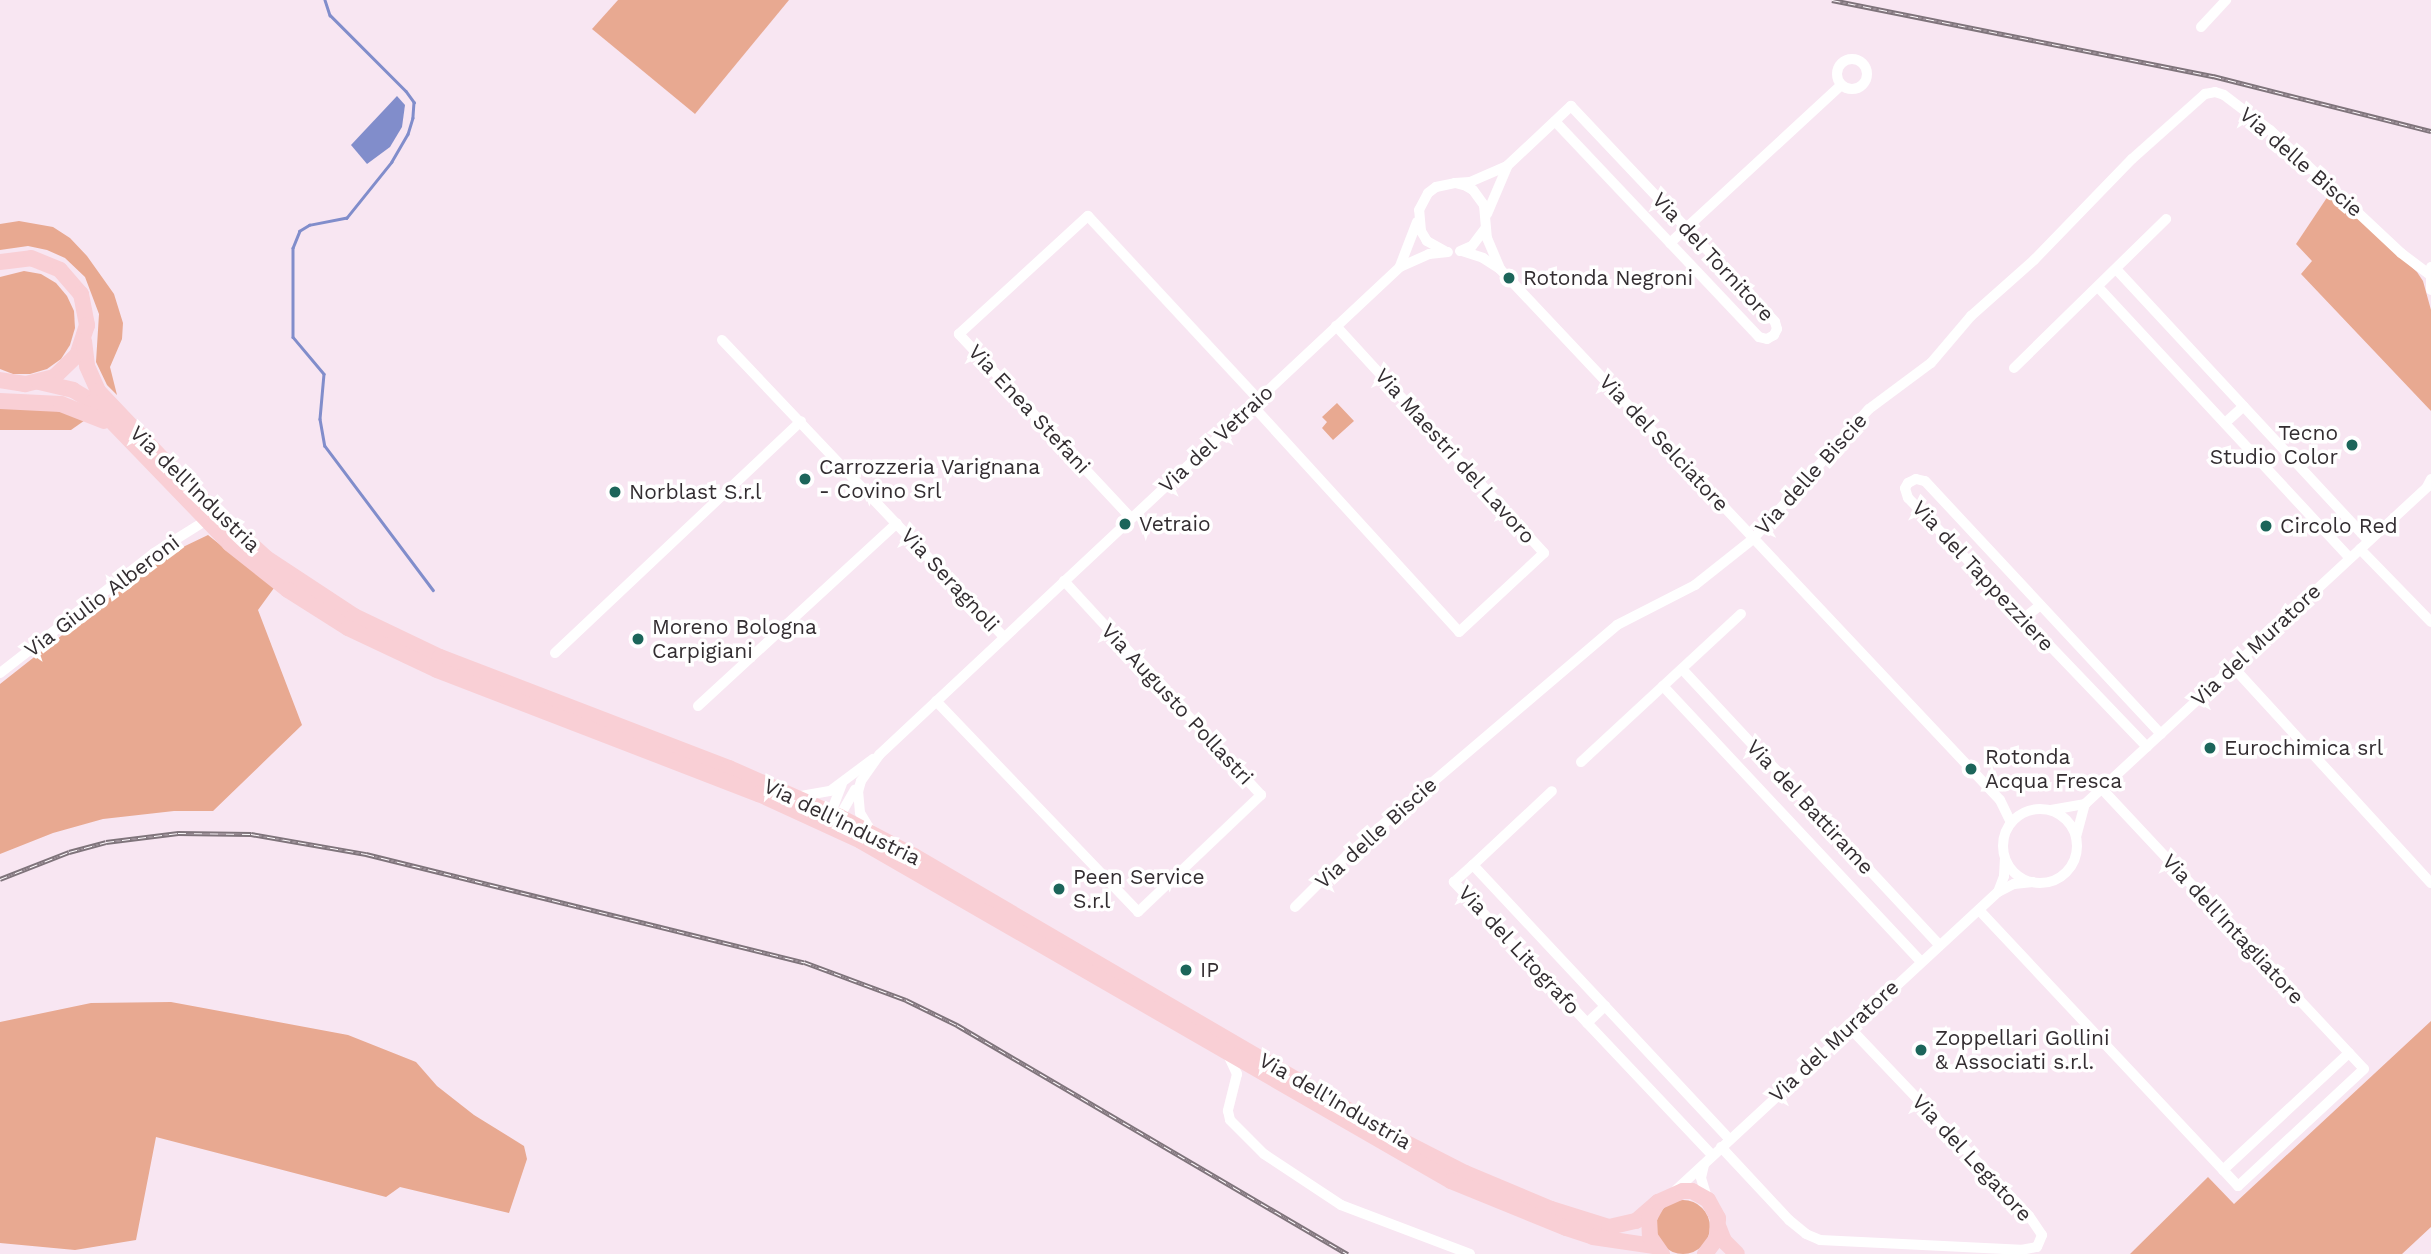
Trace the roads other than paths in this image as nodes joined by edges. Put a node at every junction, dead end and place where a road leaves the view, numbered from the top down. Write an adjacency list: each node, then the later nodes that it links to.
1 (2227, 0): 2 (street)
2 (2201, 27)
3 (1841, 85): 10 (street)
4 (1555, 121): 5 (street); 10 (street, Via del Tornitore); 12 (street, Via del Tornitore)
5 (1507, 166): 6 (street); 7 (street)
6 (1455, 183): 7 (street); 8 (street)
7 (1487, 215): 11 (street)
8 (1418, 219): 14 (street); 16 (street, Via del Vetraio)
9 (2166, 219): 19 (street)
10 (1686, 227): 12 (street); 12 (street, Via del Tornitore)
11 (1485, 229): 13 (street); 18 (street, Via del Selciatore)
12 (1670, 243)
13 (1462, 251): 14 (street); 18 (street, Via del Selciatore)
14 (1448, 252): 16 (street, Via del Vetraio)
15 (0, 262): 25 (main road, Via dell'Industria)
16 (1400, 267): 23 (street, Via del Vetraio)
17 (2431, 267): 20 (street)
18 (1500, 269): 39 (street, Via del Selciatore)
19 (2116, 269): 21 (street); 31 (street)
20 (2430, 275): 22 (street); 39 (street, Via delle Biscie)
21 (2098, 287): 26 (street); 33 (street)
22 (2431, 290)
23 (1336, 326): 30 (street, Via del Vetraio); 30 (street, Via Maestri del Lavoro)
24 (722, 340): 32 (street, Via Seragnoli)
25 (84, 341): 28 (main road); 64 (main road, Via dell'Industria)
26 (2014, 368)
27 (0, 380): 28 (main road, Via dell'Industria)
28 (39, 383): 34 (main road, Via dell'Industria)
29 (0, 401): 34 (main road)
30 (1255, 402): 36 (street, Via del Vetraio); 36 (street, Via Enea Stefani)
31 (2244, 406): 33 (street); 40 (street)
32 (801, 421): 38 (street, Via Seragnoli); 49 (street)
33 (2225, 423): 42 (street)
34 (120, 433): 37 (main road, Via dell'Industria)
35 (2430, 483): 40 (street, Via del Muratore)
36 (1131, 518): 43 (street, Via del Vetraio)
37 (205, 520): 52 (street, Via Giulio Alberoni); 69 (main road, Via dell'Industria)
38 (897, 523): 48 (street, Via Seragnoli); 55 (street)
39 (1753, 539): 65 (street, Via del Selciatore); 78 (street, Via delle Biscie)
40 (2369, 541): 41 (street, Via del Muratore)
41 (2360, 549): 42 (street, Via del Muratore); 47 (street)
42 (2350, 558): 50 (street, Via del Muratore)
43 (1064, 581): 48 (street, Via del Vetraio); 54 (street, Via Augusto Pollastri)
44 (2039, 605): 46 (street); 46 (street, Via del Tappezziere); 56 (street, Via del Tappezziere)
45 (1741, 614): 51 (street)
46 (2023, 620): 57 (street, Via del Tappezziere)
47 (2431, 622)
48 (1004, 637): 54 (street, Via del Vetraio)
49 (555, 653)
50 (2233, 667): 56 (street, Via del Muratore); 76 (street)
51 (1682, 669): 53 (street); 80 (street, Via del Battirame)
52 (0, 673)
53 (1663, 686): 59 (street); 81 (street, Via del Battirame)
54 (936, 701): 58 (street, Via del Vetraio)
55 (698, 706)
56 (2161, 734): 57 (street, Via del Muratore)
57 (2147, 747): 62 (street, Via del Muratore)
58 (879, 755): 60 (street, Via del Vetraio); 61 (street, Via del Vetraio)
59 (1581, 762)
60 (861, 781): 69 (street, Via del Vetraio); 71 (street)
61 (842, 783): 64 (street, Via del Vetraio); 69 (street)
62 (2102, 789): 66 (street, Via del Muratore); 86 (street, Via dell'Intagliatore)
63 (1552, 790): 74 (street)
64 (794, 795): 69 (main road, Via dell'Industria)
65 (2000, 800): 68 (street, Via del Selciatore); 70 (street, Via del Selciatore)
66 (2085, 804): 67 (street); 72 (street)
67 (2049, 810): 68 (street); 72 (street)
68 (2025, 812): 70 (street)
69 (834, 818): 71 (main road, Via dell'Industria); 85 (main road, Via dell'Industria)
70 (2011, 823): 73 (street)
71 (872, 833): 93 (main road, Via dell'Industria)
72 (2076, 836): 75 (street)
73 (2005, 858): 75 (street); 77 (street)
74 (1473, 865): 82 (street, Via del Litografo); 83 (street, Via del Litografo)
75 (2033, 882): 77 (street, Via del Muratore)
76 (2431, 883)
77 (1998, 892): 79 (street, Via del Muratore)
78 (1295, 907)
79 (1979, 910): 80 (street, Via del Muratore); 90 (street)
80 (1939, 945): 81 (street, Via del Muratore)
81 (1920, 961): 84 (street, Via del Muratore)
82 (1605, 1006): 83 (street); 87 (street, Via del Litografo)
83 (1587, 1023): 88 (street, Via del Litografo)
84 (1849, 1027): 87 (street, Via del Muratore); 87 (street, Via del Legatore)
85 (1222, 1050): 95 (main road, Via dell'Industria); 96 (street)
86 (2349, 1053): 90 (street); 90 (street, Via dell'Intagliatore)
87 (1725, 1143): 88 (street, Via del Muratore)
88 (1712, 1155): 89 (street, Via del Muratore)
89 (1704, 1165): 91 (street, Via del Muratore); 92 (street)
90 (2223, 1170)
91 (1674, 1192): 92 (main road); 93 (main road, Via dell'Industria)
92 (1708, 1200): 94 (main road)
93 (1658, 1202): 95 (main road)
94 (1719, 1228): 97 (main road); 98 (main road)
95 (1658, 1250)
96 (1470, 1254)
97 (1705, 1254)
98 (1737, 1254)

